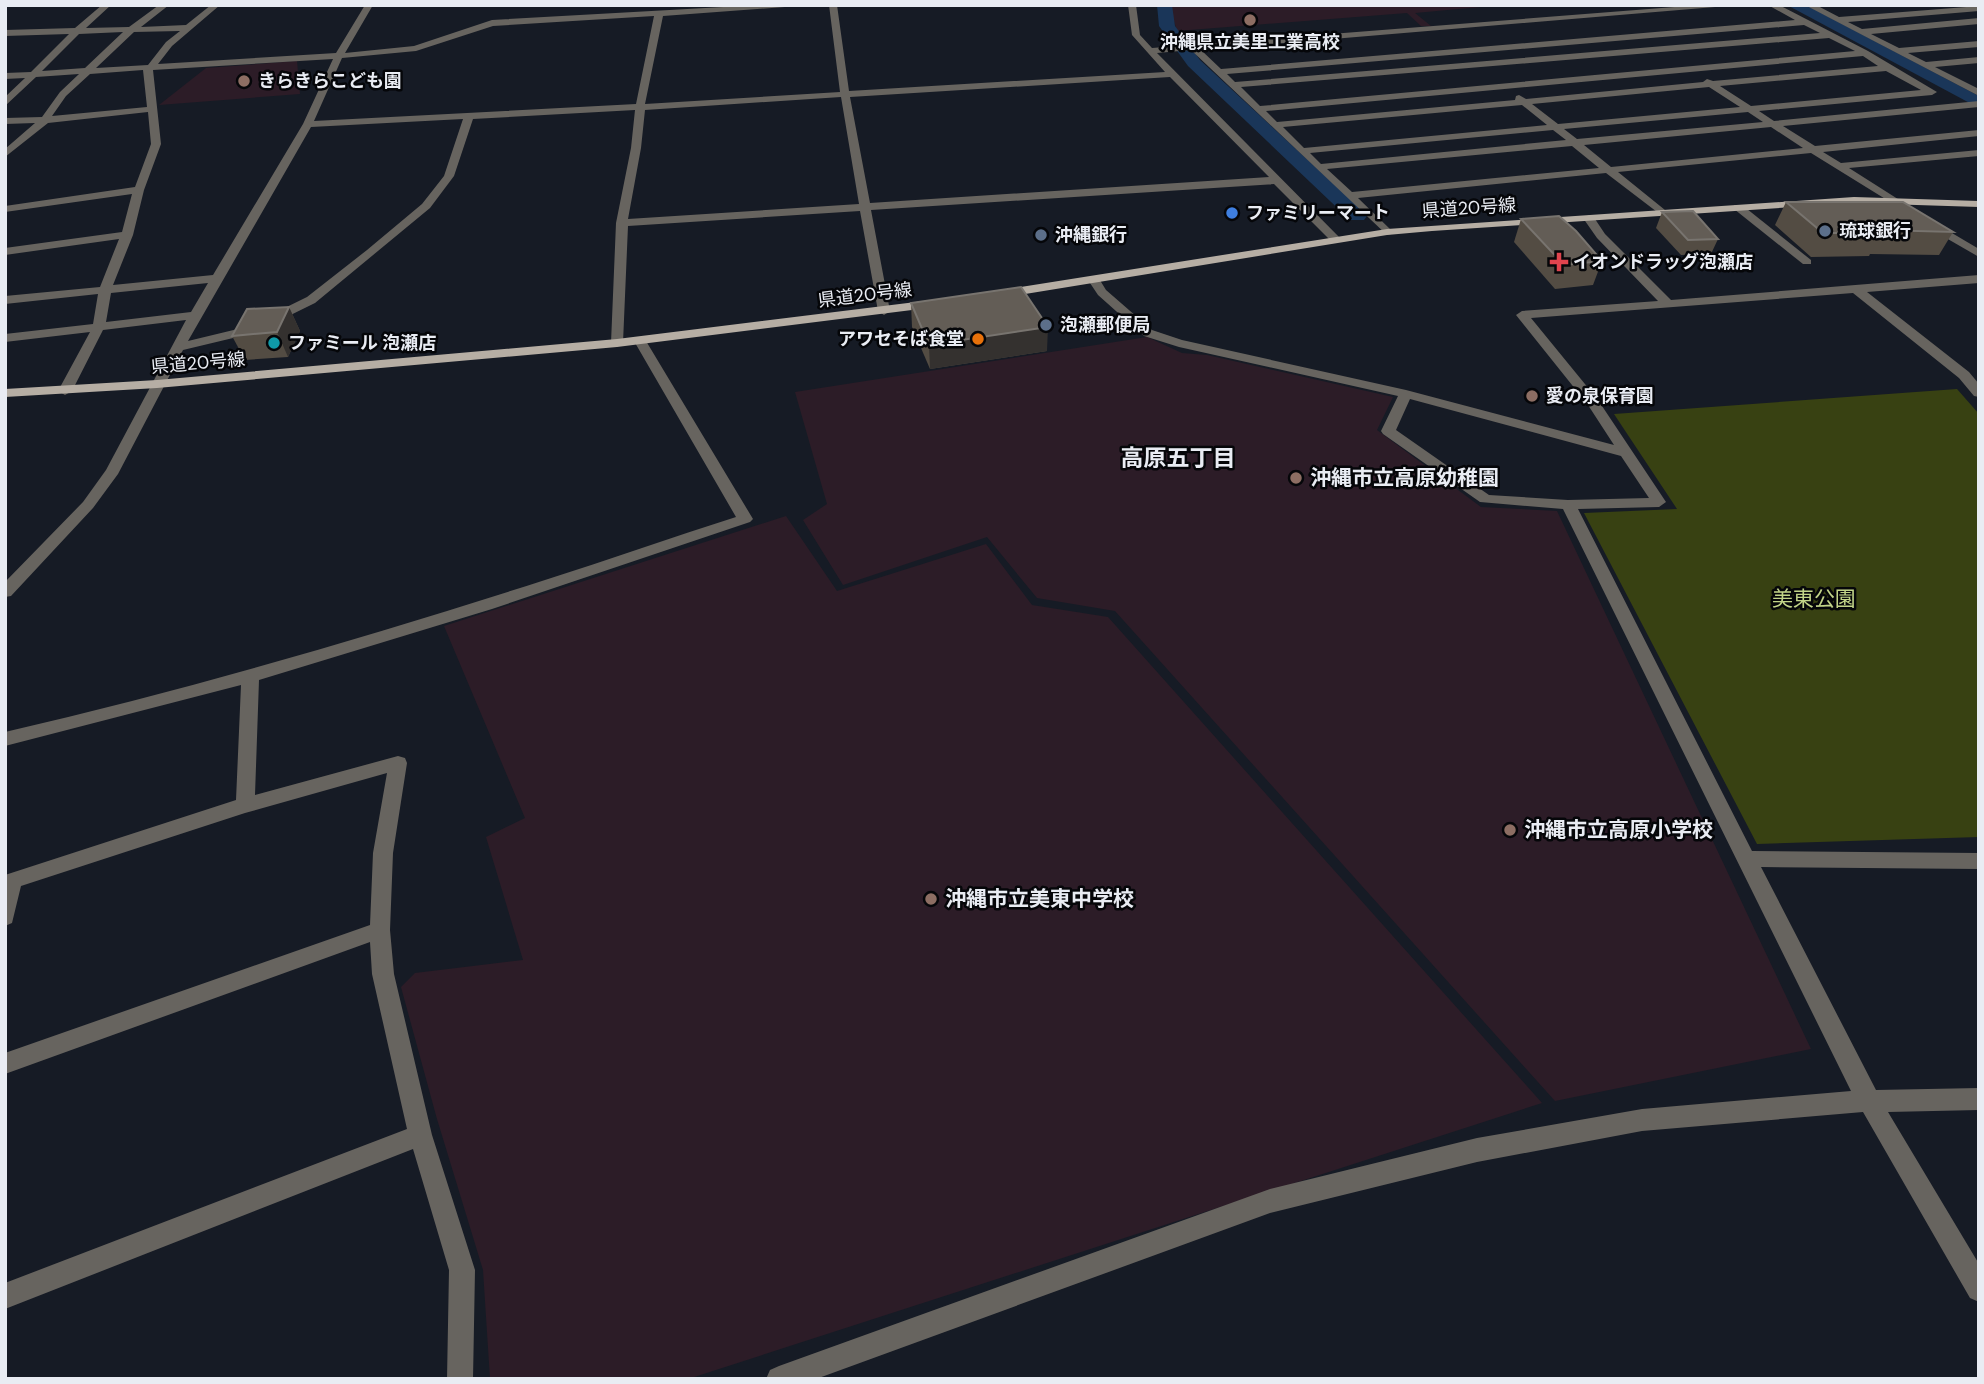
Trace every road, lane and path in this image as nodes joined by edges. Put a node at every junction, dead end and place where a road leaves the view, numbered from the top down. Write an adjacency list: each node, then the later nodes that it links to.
1 (107, 5): 23 (street)
2 (165, 5): 20 (street)
3 (216, 5): 19 (street)
4 (369, 5): 35 (street)
5 (807, 5): 13 (street)
6 (833, 5): 52 (street)
7 (1132, 5): 31 (street)
8 (1585, 5): 14 (street)
9 (1735, 5): 14 (street)
10 (1772, 5): 17 (street)
11 (1809, 5): 15 (street)
12 (1979, 8): 15 (street)
13 (659, 13): 35 (street); 56 (street)
14 (1602, 16): 18 (street); 21 (street)
15 (1836, 20): 24 (street)
16 (1979, 21): 24 (street)
17 (1806, 22): 26 (street); 27 (street)
18 (1613, 23)
19 (186, 28): 20 (street); 40 (street)
20 (132, 29): 23 (street); 42 (street)
21 (1430, 29): 29 (street); 32 (street)
22 (1624, 29): 27 (street)
23 (76, 32): 25 (street); 46 (street)
24 (1860, 32): 33 (street)
25 (5, 33)
26 (1830, 34): 30 (street); 34 (street)
27 (1636, 36): 30 (street); 32 (street)
28 (1979, 44): 33 (street)
29 (1195, 48): 31 (street); 43 (street)
30 (1656, 48): 37 (street); 41 (street)
31 (1150, 51): 44 (street)
32 (1460, 51): 37 (street); 43 (street)
33 (1898, 51): 38 (street)
34 (1866, 53): 39 (street); 41 (street)
35 (339, 56): 40 (street); 66 (street)
36 (1979, 60): 38 (street)
37 (1476, 64): 48 (street); 49 (street)
38 (1925, 65): 50 (street)
39 (1887, 68): 47 (street); 51 (street)
40 (148, 70): 42 (street); 59 (street)
41 (1689, 70): 47 (street); 49 (street)
42 (90, 72): 46 (street); 63 (street)
43 (1220, 72): 48 (street)
44 (1171, 74): 52 (street); 78 (street)
45 (5, 76): 46 (street)
46 (33, 76): 54 (street)
47 (1709, 84): 53 (street); 58 (street)
48 (1233, 85): 60 (street)
49 (1505, 87): 53 (street); 60 (street)
50 (1976, 90)
51 (1931, 92): 57 (street); 58 (street)
52 (845, 94): 56 (street); 84 (street)
53 (1523, 101): 67 (street); 68 (street)
54 (5, 103)
55 (1979, 104): 57 (street)
56 (640, 107): 61 (street); 88 (street)
57 (1956, 107): 62 (street); 65 (street)
58 (1748, 108): 65 (street); 68 (street)
59 (152, 109): 63 (street); 79 (street)
60 (1258, 109): 67 (street)
61 (469, 114): 66 (street); 110 (street)
62 (1979, 118)
63 (45, 120): 64 (street); 74 (street)
64 (5, 121)
65 (1771, 123): 70 (street); 71 (street)
66 (308, 124): 95 (street)
67 (1275, 125): 72 (street)
68 (1555, 127): 70 (street); 72 (street)
69 (1979, 133): 71 (street)
70 (1575, 142): 76 (street); 77 (street)
71 (1812, 150): 75 (street); 77 (street)
72 (1302, 151): 76 (street)
73 (1979, 153): 75 (street)
74 (5, 154)
75 (1838, 166): 81 (street)
76 (1319, 167): 80 (street)
77 (1611, 171): 80 (street); 86 (street)
78 (1279, 180): 84 (street); 91 (street)
79 (139, 190): 85 (street); 90 (street)
80 (1349, 196): 89 (street)
81 (1894, 201): 82 (main road, 県道20号線); 83 (main road, 県道20号線); 93 (street)
82 (1979, 204)
83 (1738, 207): 86 (main road, 県道20号線); 94 (street)
84 (867, 208): 88 (street); 104 (street)
85 (5, 209)
86 (1661, 212): 87 (main road, 県道20号線)
87 (1589, 218): 89 (main road, 県道20号線); 103 (street)
88 (622, 223): 109 (street)
89 (1387, 232): 91 (main road, 県道20号線)
90 (127, 235): 92 (street); 99 (street)
91 (1336, 240): 97 (main road, 県道20号線)
92 (5, 252)
93 (1979, 254)
94 (1807, 262)
95 (219, 278): 99 (street); 105 (street)
96 (1979, 279): 98 (street)
97 (1094, 280): 100 (main road, 県道20号線); 115 (street)
98 (1856, 289): 103 (street); 114 (street)
99 (105, 290): 101 (street); 106 (street)
100 (991, 295)
101 (5, 300)
102 (940, 303): 104 (main road, 県道20号線)
103 (1667, 303): 116 (street)
104 (884, 311): 108 (main road, 県道20号線)
105 (195, 315): 106 (street); 110 (street)
106 (99, 326): 107 (street); 112 (street)
107 (5, 338)
108 (640, 341): 109 (main road, 県道20号線); 119 (street)
109 (617, 343): 111 (main road, 県道20号線)
110 (178, 347): 111 (street)
111 (157, 384): 112 (main road, 県道20号線); 118 (street)
112 (65, 391): 113 (main road, 県道20号線)
113 (5, 393)
114 (1979, 393)
115 (1406, 394): 116 (street); 117 (street)
116 (1626, 453): 117 (street)
117 (1567, 505): 122 (street)
118 (5, 592)
119 (250, 676): 120 (street); 121 (street)
120 (5, 739)
121 (245, 805): 124 (street); 125 (street)
122 (1746, 859): 123 (street); 128 (street)
123 (1979, 860)
124 (5, 917)
125 (380, 930): 126 (street); 129 (street)
126 (5, 1064)
127 (1979, 1099): 128 (street)
128 (1868, 1101): 130 (street); 133 (street)
129 (420, 1135): 131 (street); 132 (street)
130 (1979, 1289)
131 (5, 1296)
132 (460, 1379)
133 (779, 1379)

